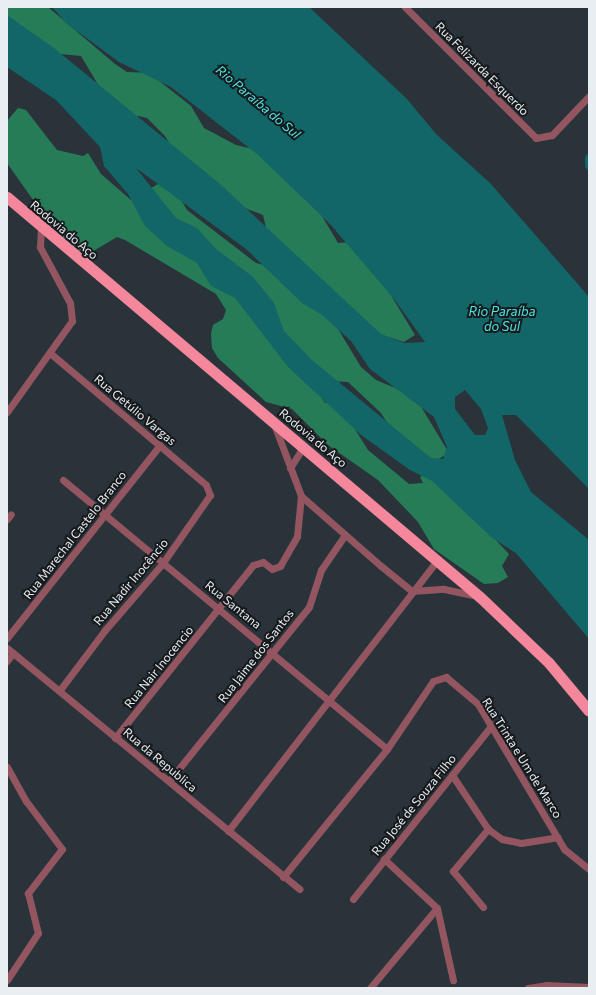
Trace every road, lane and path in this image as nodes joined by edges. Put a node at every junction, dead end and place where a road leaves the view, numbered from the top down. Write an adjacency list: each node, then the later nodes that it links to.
1 (405, 7): 2 (street, Rua Felizarda Esquerdo)
2 (589, 96)
3 (7, 197): 4 (highway, Rodovia do Aço)
4 (41, 227): 5 (street); 7 (highway, Rodovia do Aço)
5 (50, 353): 6 (street); 8 (street, Rua Getúlio Vargas)
6 (7, 412)
7 (272, 420): 9 (highway, Rodovia do Aço); 10 (street)
8 (160, 445): 12 (street, Rua Getúlio Vargas); 14 (street, Rua Marechal Castelo Branco)
9 (303, 446): 10 (street); 16 (highway, Rodovia do Aço)
10 (290, 468): 13 (street)
11 (63, 480): 14 (street, Rua Santana)
12 (206, 485): 17 (street, Rua Nadir Inocêncio)
13 (301, 496): 15 (street); 20 (street, Rua Nair Inocencio)
14 (105, 516): 17 (street, Rua Santana); 21 (street, Rua Marechal Castelo Branco)
15 (346, 535): 18 (street); 23 (street, Rua Jaime dos Santos)
16 (437, 561): 18 (street); 19 (highway, Rodovia do Aço)
17 (162, 564): 20 (street, Rua Santana); 25 (street, Rua Nadir Inocêncio)
18 (412, 591): 19 (street); 26 (street)
19 (480, 597): 27 (highway, Rodovia do Aço)
20 (220, 610): 23 (street, Rua Santana); 29 (street, Rua Nair Inocencio)
21 (7, 638)
22 (10, 650): 24 (street); 25 (street, Rua da Republica)
23 (274, 652): 26 (street, Rua Santana); 33 (street, Rua Jaime dos Santos)
24 (7, 661)
25 (60, 690): 29 (street, Rua da Republica)
26 (332, 701): 30 (street, Rua Santana); 35 (street)
27 (589, 711)
28 (492, 725): 30 (street, Rua Trinta e Um de Marco); 32 (street, Rua José de Souza Filho); 36 (street, Rua Trinta e Um de Marco)
29 (115, 738): 33 (street, Rua da Republica)
30 (387, 749): 39 (street, Rua Trinta e Um de Marco)
31 (7, 767): 44 (street)
32 (452, 775): 34 (street); 37 (street, Rua José de Souza Filho)
33 (169, 781): 35 (street, Rua da Republica)
34 (488, 829): 36 (street); 42 (street)
35 (228, 832): 39 (street, Rua da Republica)
36 (558, 837): 38 (street, Rua Trinta e Um de Marco)
37 (384, 859): 41 (street, Rua José de Souza Filho); 43 (street)
38 (589, 869)
39 (284, 877): 40 (street, Rua da Republica)
40 (299, 890)
41 (353, 899)
42 (482, 907)
43 (437, 908): 45 (street); 47 (street)
44 (7, 980)
45 (453, 980)
46 (589, 987): 48 (street)
47 (370, 988)
48 (528, 988)

